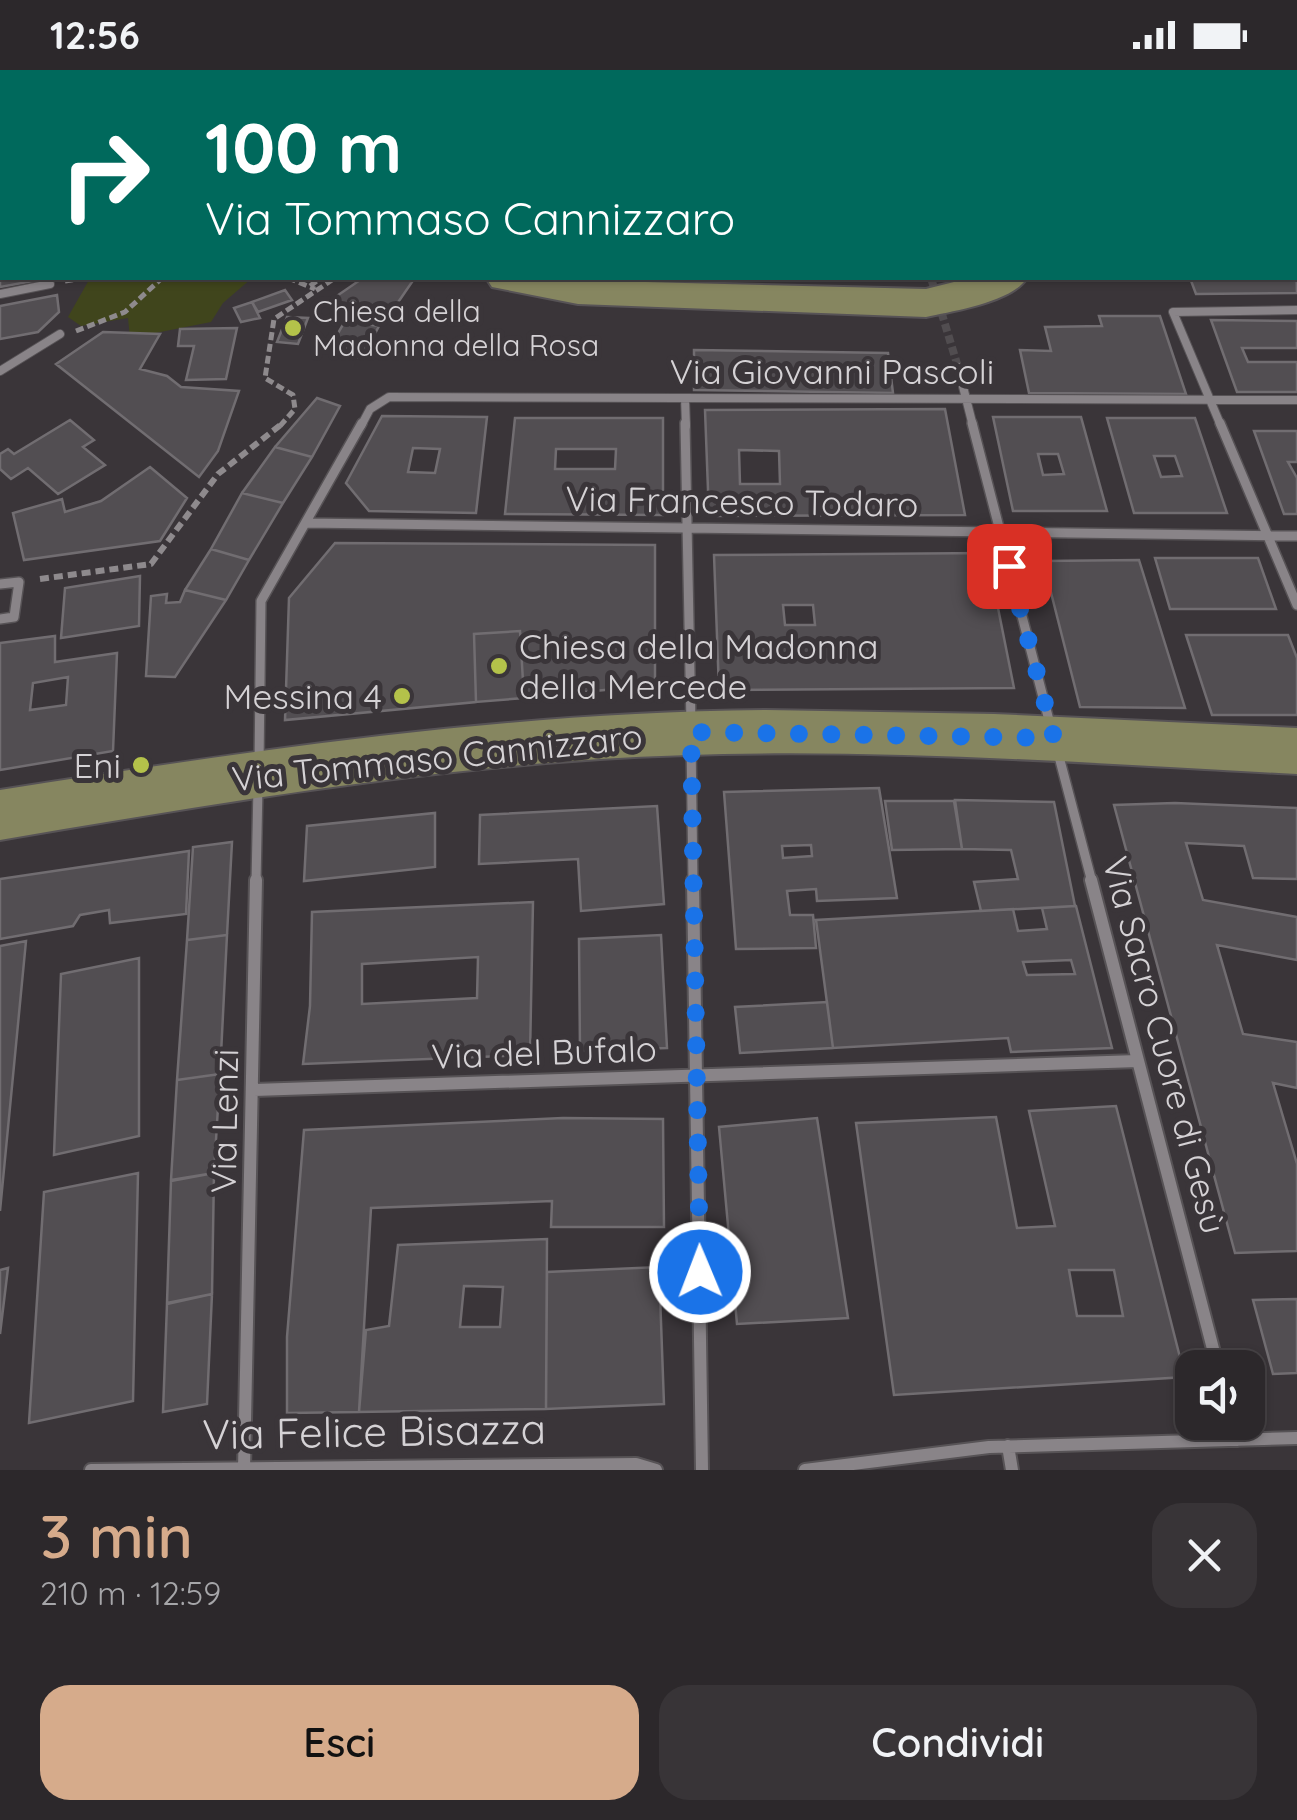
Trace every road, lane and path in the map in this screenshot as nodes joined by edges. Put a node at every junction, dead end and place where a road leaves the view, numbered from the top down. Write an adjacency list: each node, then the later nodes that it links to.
1 (161, 280): 11 (path)
2 (293, 280): 8 (path)
3 (319, 280): 8 (path)
4 (330, 280): 8 (path)
5 (518, 280): 6 (street)
6 (1002, 280)
7 (50, 284): 9 (street)
8 (312, 288): 23 (path)
9 (0, 294)
10 (1297, 310): 16 (street)
11 (60, 334): 13 (street)
12 (958, 368): 15 (street, Via Sacro Cuore di Gesù)
13 (0, 371)
14 (685, 398): 15 (street, Via Giovanni Pascoli); 18 (street, Via Giovanni Pascoli); 19 (street)
15 (966, 399): 16 (street, Via Giovanni Pascoli); 20 (street, Via Sacro Cuore di Gesù)
16 (1210, 400): 17 (street, Via Giovanni Pascoli); 21 (street)
17 (1297, 400)
18 (306, 522): 19 (street, Via Francesco Todaro); 30 (street, Via Lenzi)
19 (687, 528): 20 (street, Via Francesco Todaro); 27 (street)
20 (1000, 532): 21 (street, Via Francesco Todaro); 28 (street, Via Sacro Cuore di Gesù)
21 (1268, 536): 22 (street, Via Francesco Todaro); 25 (street)
22 (1297, 536)
23 (18, 582): 24 (street); 26 (street)
24 (0, 584)
25 (1297, 605)
26 (0, 619)
27 (691, 732): 28 (street, Via Tommaso Cannizzaro); 30 (street, Via Tommaso Cannizzaro); 33 (street)
28 (1054, 738): 29 (street, Via Tommaso Cannizzaro); 32 (street, Via Sacro Cuore di Gesù)
29 (1297, 751)
30 (258, 772): 31 (street, Via Tommaso Cannizzaro); 34 (street, Via Lenzi)
31 (0, 814)
32 (1138, 1061): 33 (street, Via del Bufalo); 35 (street, Via Sacro Cuore di Gesù)
33 (697, 1075): 34 (street, Via del Bufalo); 43 (street)
34 (252, 1090): 40 (street, Via Lenzi)
35 (1213, 1350)
36 (1297, 1438): 37 (street)
37 (1265, 1439)
38 (1237, 1440): 39 (street)
39 (1008, 1446): 44 (street); 45 (street)
40 (244, 1468): 41 (street, Via Felice Bisazza); 42 (street, Via Felice Bisazza)
41 (92, 1470)
42 (656, 1470)
43 (702, 1470)
44 (805, 1470)
45 (1012, 1470)

